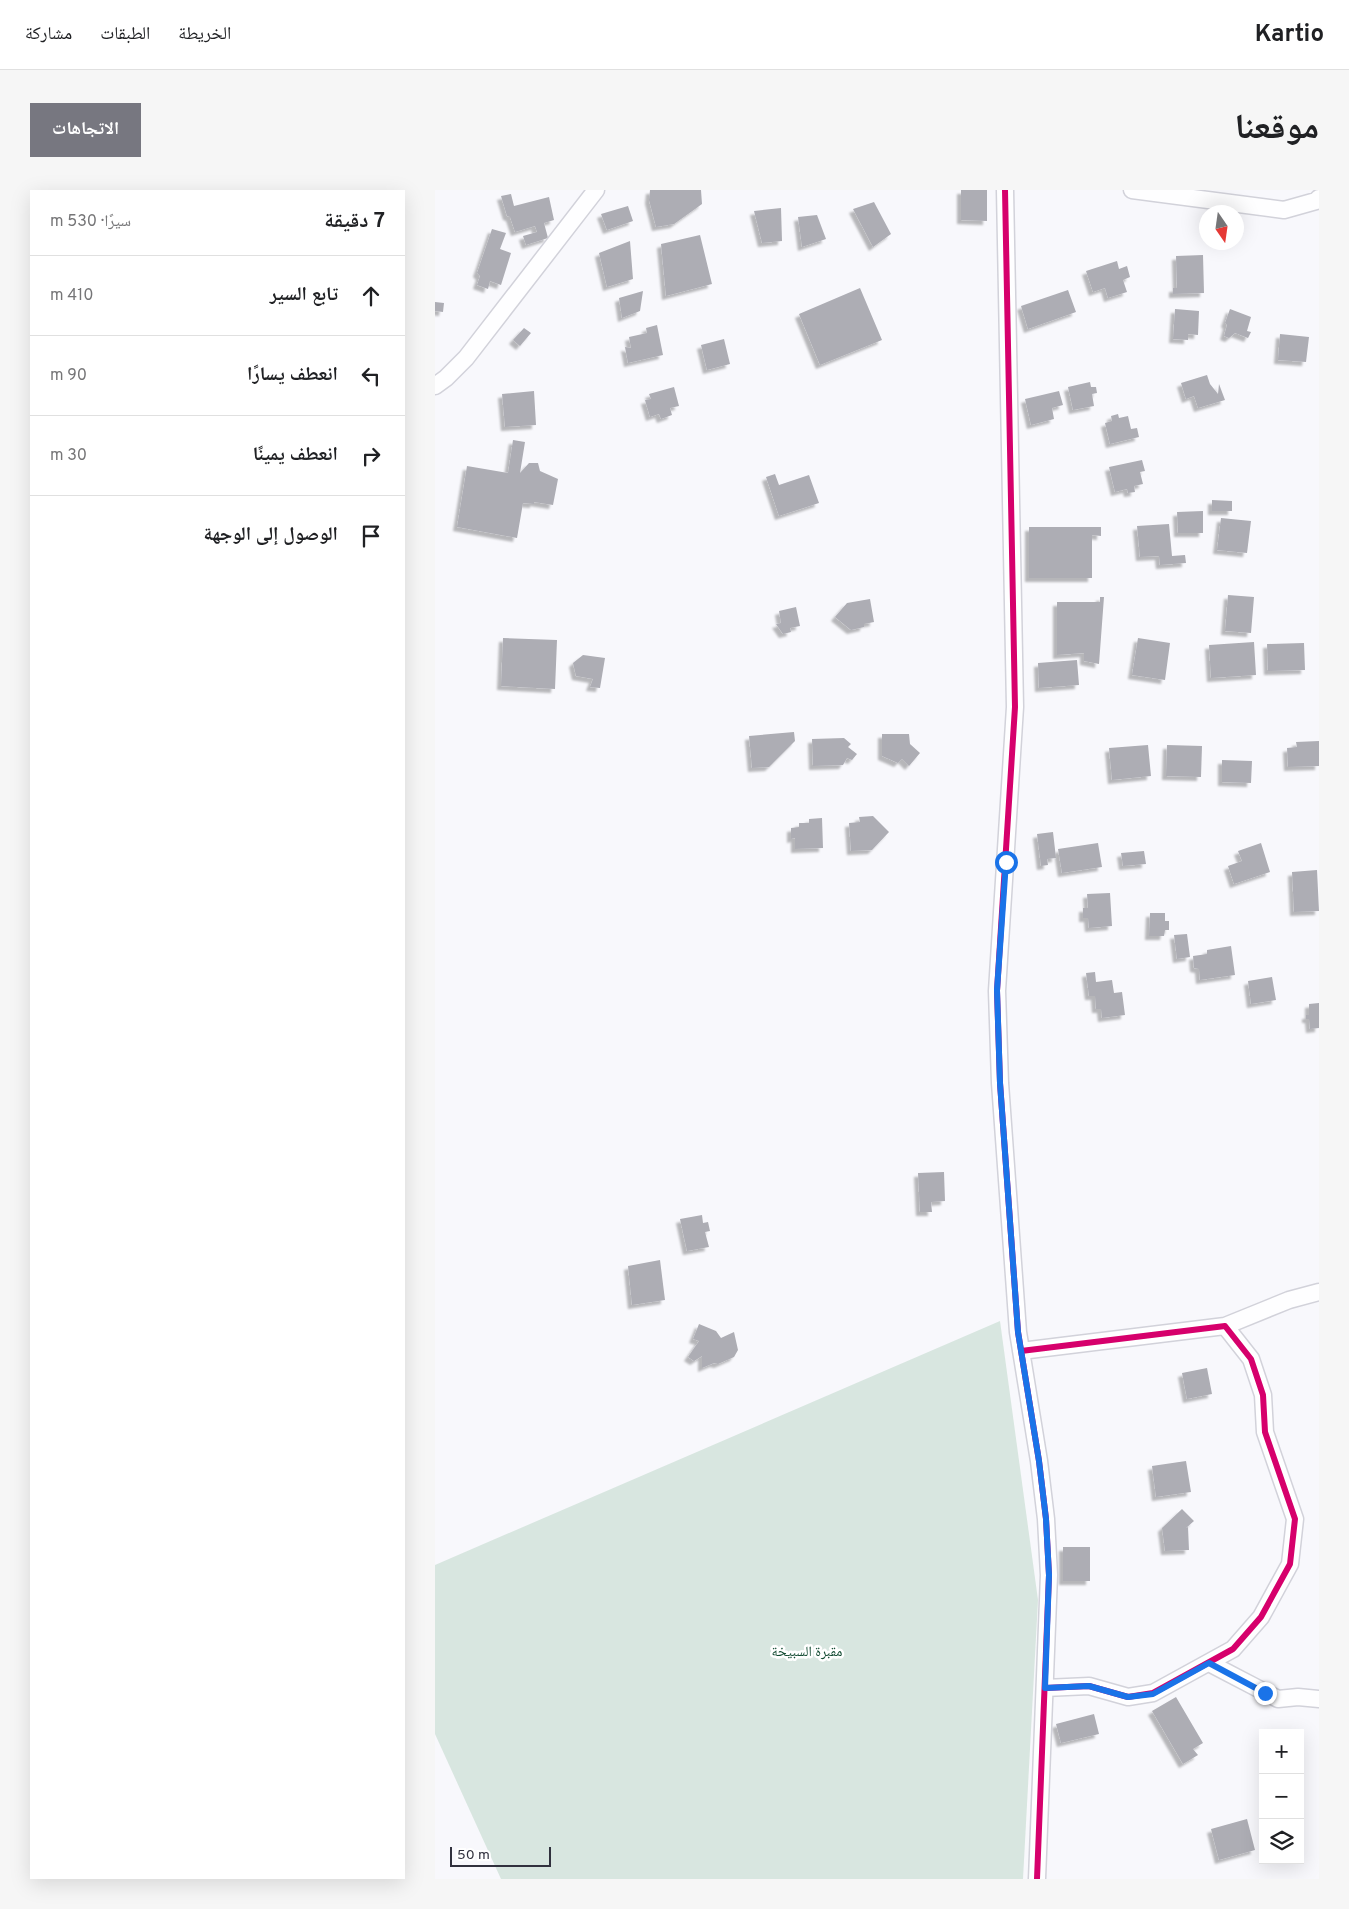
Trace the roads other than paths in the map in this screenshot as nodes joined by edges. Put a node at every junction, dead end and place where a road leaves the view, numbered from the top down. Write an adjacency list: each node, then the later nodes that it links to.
1 (596, 190): 5 (street)
2 (1005, 190): 8 (street)
3 (1132, 190): 4 (street)
4 (1319, 198)
5 (435, 386)
6 (1319, 1292): 7 (street)
7 (1225, 1326): 8 (street); 9 (street)
8 (1021, 1351): 10 (street)
9 (1209, 1663): 10 (street); 11 (street)
10 (1045, 1688): 12 (street)
11 (1319, 1699)
12 (1037, 1879)

